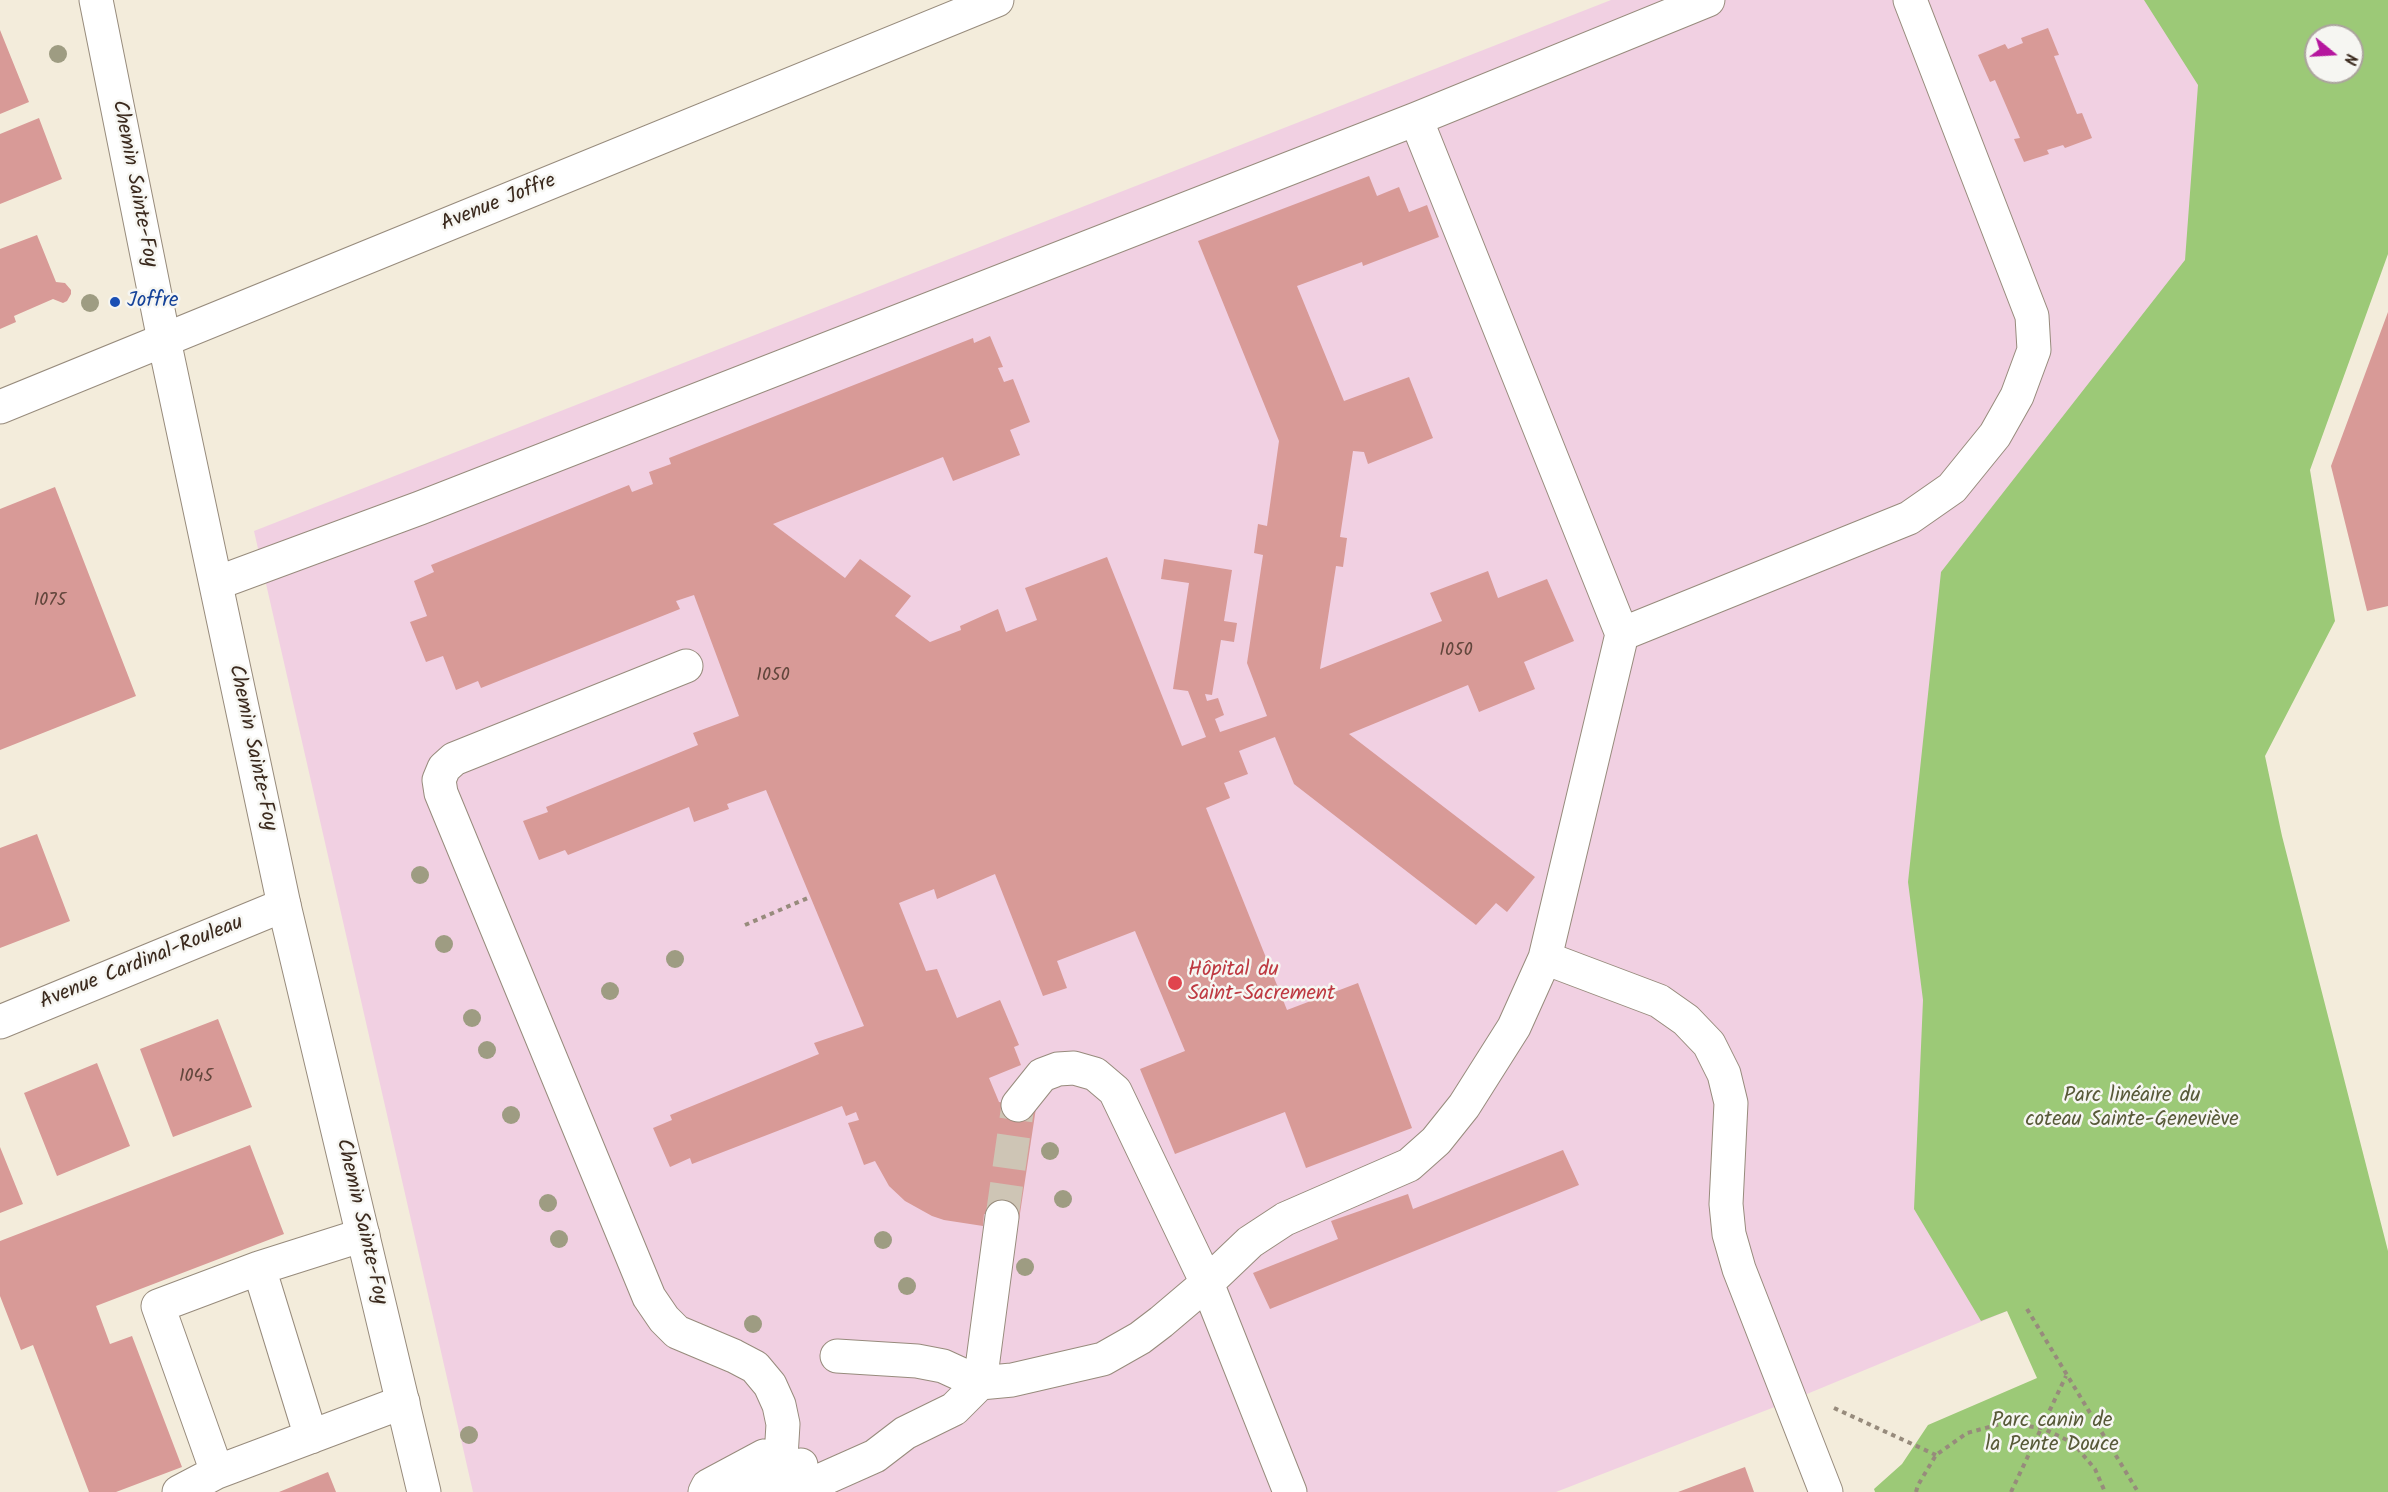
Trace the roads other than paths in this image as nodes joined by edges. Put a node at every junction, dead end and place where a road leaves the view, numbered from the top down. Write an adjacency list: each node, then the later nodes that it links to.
1 (96, 0): 6 (main road, Chemin Sainte-Foy)
2 (1708, 0): 5 (main road)
3 (1911, 0): 9 (main road)
4 (987, 2): 6 (main road, Avenue Joffre)
5 (1416, 119): 8 (main road); 9 (main road)
6 (164, 340): 7 (main road, Avenue Joffre); 8 (main road, Chemin Sainte-Foy)
7 (0, 407)
8 (217, 583): 11 (main road, Chemin Sainte-Foy)
9 (1622, 634): 12 (main road)
10 (686, 666): 23 (main road)
11 (284, 905): 13 (main road, Avenue Cardinal-Rouleau); 16 (main road, Chemin Sainte-Foy)
12 (1545, 958): 18 (main road); 30 (main road)
13 (0, 1022)
14 (1018, 1105): 18 (main road)
15 (1002, 1217): 20 (main road)
16 (363, 1235): 17 (main road); 21 (main road, Chemin Sainte-Foy)
17 (259, 1268): 22 (main road); 24 (main road)
18 (1206, 1283): 20 (main road); 29 (main road)
19 (837, 1356): 20 (main road)
20 (980, 1383): 23 (main road)
21 (403, 1402): 22 (main road); 26 (main road, Chemin Sainte-Foy)
22 (311, 1437): 24 (main road)
23 (785, 1471): 27 (main road); 28 (main road)
24 (217, 1472): 25 (main road)
25 (179, 1492)
26 (424, 1492)
27 (705, 1492)
28 (743, 1492)
29 (1290, 1492)
30 (1826, 1492)

